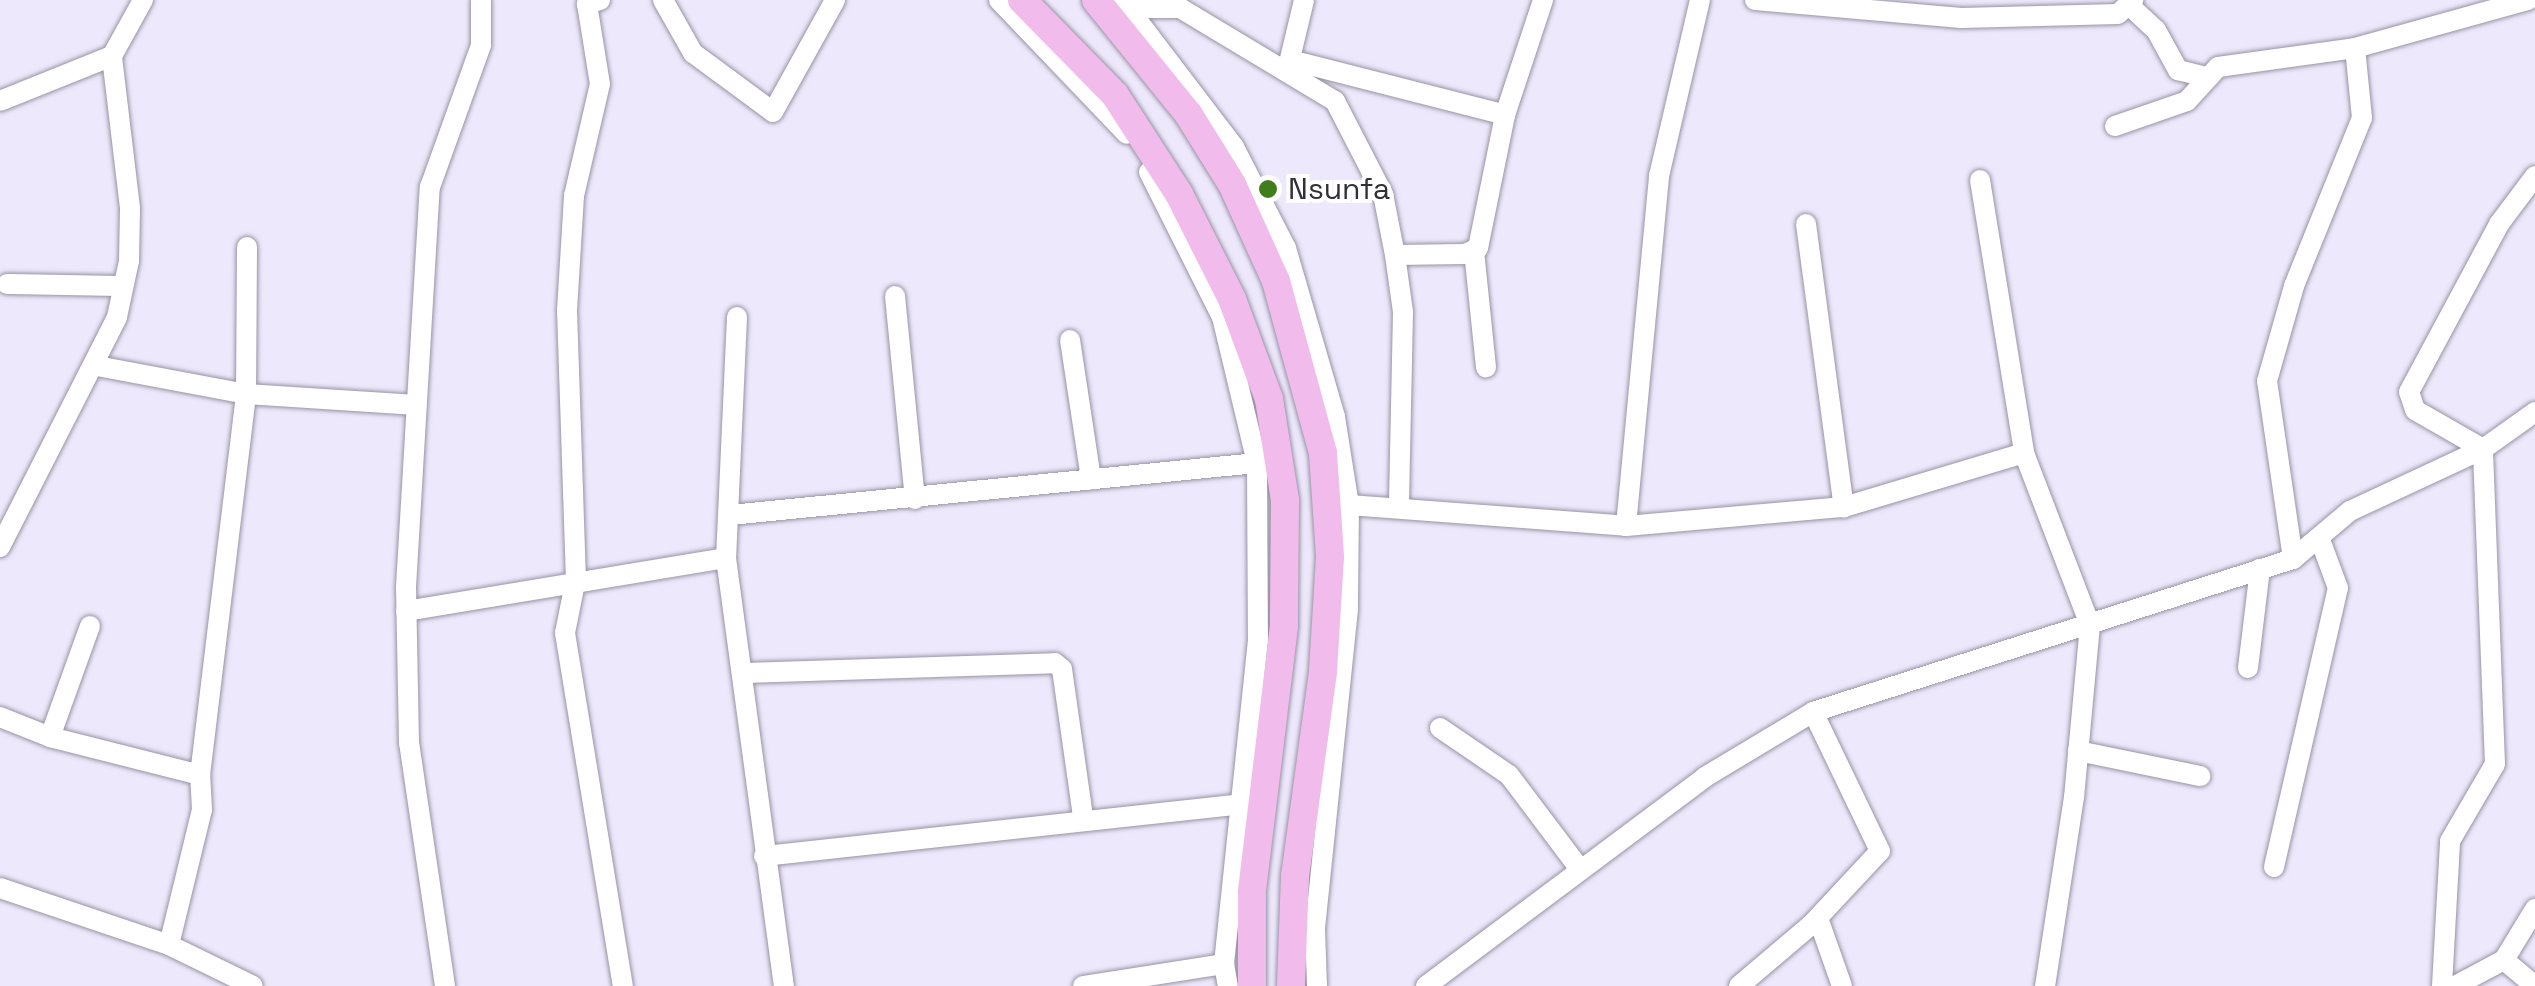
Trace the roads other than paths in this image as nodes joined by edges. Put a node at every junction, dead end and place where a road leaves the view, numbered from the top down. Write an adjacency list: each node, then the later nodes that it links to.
1 (142, 0): 18 (street)
2 (481, 0): 38 (street)
3 (600, 0): 55 (street)
4 (664, 0): 5 (street)
5 (834, 0)
6 (999, 0): 42 (street)
7 (1022, 0): 85 (main road)
8 (1096, 0): 86 (main road)
9 (1304, 0): 19 (street)
10 (1543, 0): 22 (street)
11 (1700, 0): 49 (street)
12 (1755, 0): 14 (street)
13 (2528, 0): 17 (street)
14 (2132, 3): 20 (street)
15 (1126, 4): 16 (street); 45 (street)
16 (1174, 4): 19 (street)
17 (2355, 48): 20 (street); 53 (street)
18 (112, 56): 21 (street); 31 (street)
19 (1288, 65): 22 (street); 29 (street)
20 (2206, 77): 23 (street)
21 (0, 101)
22 (1505, 114): 28 (street)
23 (2115, 126)
24 (2535, 176): 40 (street)
25 (1980, 180): 41 (street)
26 (1806, 224): 47 (street)
27 (248, 246): 37 (street)
28 (1474, 251): 29 (street); 36 (street)
29 (1395, 255): 46 (street)
30 (7, 284): 31 (street)
31 (123, 286): 35 (street)
32 (896, 296): 44 (street)
33 (738, 317): 48 (street)
34 (1070, 340): 43 (street)
35 (97, 366): 37 (street); 51 (street)
36 (1486, 366)
37 (246, 394): 38 (street); 66 (street)
38 (417, 405): 56 (street)
39 (2535, 412): 40 (street)
40 (2482, 449): 50 (street); 92 (street)
41 (2024, 453): 47 (street); 57 (street)
42 (1257, 463): 43 (street); 68 (street)
43 (1090, 479): 44 (street)
44 (915, 499): 48 (street)
45 (1349, 505): 46 (street); 87 (street)
46 (1399, 507): 49 (street)
47 (1844, 507): 49 (street)
48 (730, 515): 52 (street)
49 (1626, 526)
50 (2319, 537): 53 (street); 71 (street)
51 (0, 546)
52 (726, 558): 55 (street); 60 (street)
53 (2292, 559): 54 (street)
54 (2260, 569): 57 (street); 59 (street)
55 (576, 578): 56 (street); 81 (street)
56 (406, 612): 80 (street)
57 (2090, 624): 61 (street); 65 (street)
58 (90, 626): 64 (street)
59 (2248, 668)
60 (744, 673): 69 (street); 70 (street)
61 (1812, 712): 72 (street); 75 (street)
62 (0, 717): 64 (street)
63 (1440, 728): 72 (street)
64 (50, 738): 66 (street)
65 (2078, 750): 67 (street); 91 (street)
66 (200, 775): 76 (street)
67 (2200, 776)
68 (1240, 804): 69 (street); 78 (street)
69 (1083, 817): 70 (street)
70 (764, 856): 82 (street)
71 (2274, 867)
72 (1579, 868): 88 (street)
73 (0, 888): 76 (street)
74 (2535, 909): 77 (street)
75 (1818, 918): 89 (street); 90 (street)
76 (169, 945): 79 (street)
77 (2504, 960): 93 (street); 94 (street)
78 (1224, 964): 83 (street); 84 (street)
79 (252, 986)
80 (445, 986)
81 (624, 986)
82 (784, 986)
83 (1083, 986)
84 (1228, 986)
85 (1252, 986)
86 (1291, 986)
87 (1317, 986)
88 (1426, 986)
89 (1739, 986)
90 (1842, 986)
91 (2045, 986)
92 (2442, 986)
93 (2455, 986)
94 (2535, 986)

